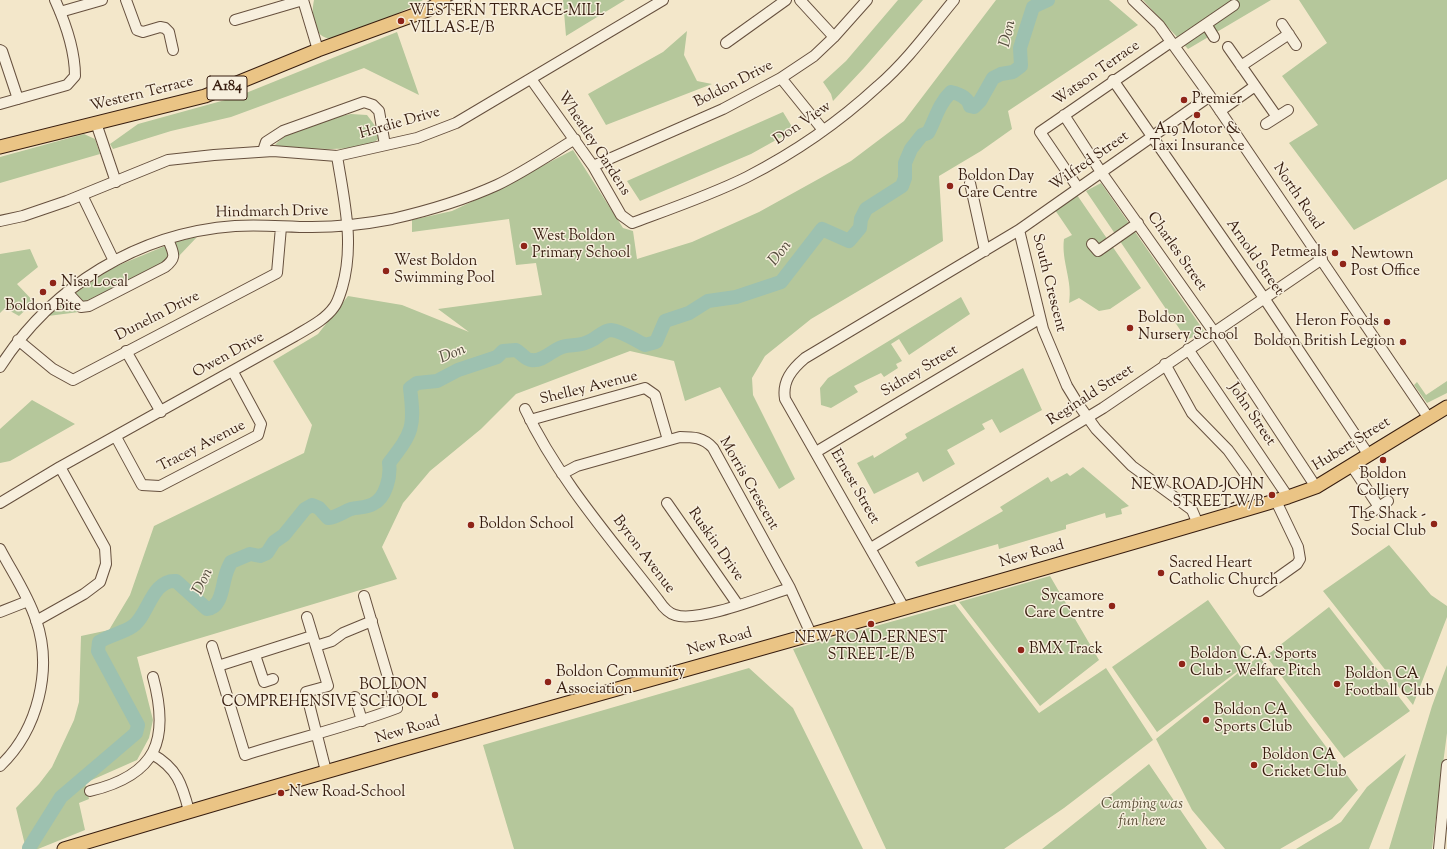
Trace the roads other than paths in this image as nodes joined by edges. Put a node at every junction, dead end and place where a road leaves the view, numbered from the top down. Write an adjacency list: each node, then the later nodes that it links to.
1 (55, 0): 15 (street)
2 (99, 0): 15 (street)
3 (126, 0): 27 (street)
4 (303, 0): 13 (street); 28 (street)
5 (465, 0): 12 (street)
6 (663, 0): 31 (street, Hardie Drive)
7 (786, 0): 22 (street)
8 (800, 0): 20 (street)
9 (867, 0): 20 (street, Boldon Drive)
10 (954, 0): 43 (street, Don View)
11 (1133, 0): 23 (street, North Road)
12 (450, 3): 28 (main road, Western Terrace / A184)
13 (269, 5): 16 (street)
14 (1234, 5): 17 (street, Watson Terrace)
15 (60, 12): 35 (street)
16 (235, 20)
17 (1206, 24): 21 (street); 23 (street, Watson Terrace)
18 (1282, 24): 19 (street)
19 (1289, 34): 24 (street); 29 (street)
20 (834, 37): 30 (street, Boldon Drive)
21 (1214, 37)
22 (726, 43)
23 (1172, 44): 32 (street, Watson Terrace); 34 (street, North Road)
24 (1296, 45)
25 (1228, 47): 29 (street)
26 (0, 50): 35 (street)
27 (173, 50)
28 (318, 50): 41 (main road, Western Terrace / A184)
29 (1241, 66): 33 (street)
30 (781, 78): 43 (street); 50 (street, Boldon Drive)
31 (531, 79): 45 (street, Wheatley Gardens); 46 (street, Hardie Drive)
32 (1113, 80): 39 (street, Watson Terrace); 44 (street, Arnold Street)
33 (1255, 86): 38 (street); 40 (street)
34 (1210, 96): 38 (street, North Road); 44 (street, Wilfred Street)
35 (18, 99): 36 (street)
36 (0, 104)
37 (1288, 110): 40 (street)
38 (1220, 111): 65 (street, North Road)
39 (1064, 115): 51 (street, Charles Street); 54 (street, Watson Terrace)
40 (1277, 117): 42 (street)
41 (96, 123): 47 (main road, Western Terrace / A184); 52 (street)
42 (1266, 124)
43 (823, 130): 57 (street, Don View)
44 (1152, 137): 51 (street, Wilfred Street); 68 (street, Arnold Street)
45 (575, 139): 50 (street, Wheatley Gardens); 60 (street, Hindmarch Drive)
46 (385, 145): 48 (street); 49 (street, Hardie Drive)
47 (0, 147)
48 (263, 151): 49 (street, Hardie Drive); 52 (street, Hardie Drive)
49 (337, 156): 60 (street, Owen Drive)
50 (593, 166): 57 (street, Wheatley Gardens)
51 (1102, 172): 54 (street, Wilfred Street); 58 (street, Charles Street)
52 (116, 182): 55 (street, Hardie Drive)
53 (970, 183): 63 (street)
54 (1078, 188): 61 (street, Wilfred Street)
55 (82, 195): 56 (street, Hardie Drive); 66 (street)
56 (0, 222)
57 (632, 223)
58 (1138, 223): 64 (street); 70 (street, Charles Street)
59 (281, 226): 60 (street, Hindmarch Drive); 62 (street, Hindmarch Drive); 73 (street, Dunelm Drive)
60 (348, 226): 76 (street, Owen Drive)
61 (1019, 230): 63 (street, Wilfred Street); 69 (street, South Crescent)
62 (168, 239): 66 (street, Hindmarch Drive); 67 (street)
63 (985, 251): 77 (street, Wilfred Street)
64 (1098, 251)
65 (1322, 259): 68 (street, Reginald Street); 81 (street, North Road)
66 (114, 260): 67 (street, Hindmarch Drive)
67 (67, 292): 71 (street, Hindmarch Drive)
68 (1264, 298): 70 (street, Reginald Street); 87 (street, Arnold Street)
69 (1039, 318): 82 (street, South Crescent); 86 (street, Sidney Street)
70 (1214, 332): 72 (street, Reginald Street); 92 (street, Charles Street)
71 (18, 340): 73 (street, Dunelm Drive); 75 (street, Hindmarch Drive)
72 (1188, 349): 74 (street, Reginald Street); 93 (street, John Street)
73 (126, 351): 80 (street)
74 (1165, 364): 82 (street, Reginald Street); 91 (street)
75 (0, 367)
76 (233, 372): 80 (street, Owen Drive); 84 (street, Tracey Avenue)
77 (786, 381): 86 (street, Ernest Street)
78 (1447, 407): 81 (main road, Hubert Street)
79 (525, 409): 83 (street, Byron Avenue)
80 (160, 412): 84 (street, Owen Drive)
81 (1428, 417): 87 (main road, Hubert Street)
82 (1087, 418): 99 (street, South Crescent); 100 (street, Reginald Street)
83 (530, 420): 85 (street, Shelley Avenue); 90 (street, Byron Avenue)
84 (116, 437): 89 (street, Owen Drive)
85 (668, 440): 90 (street, Morris Crescent); 102 (street, Morris Crescent)
86 (816, 452): 100 (street, Ernest Street)
87 (1368, 454): 88 (main road, Hubert Street)
88 (1351, 465): 92 (main road, Hubert Street); 97 (street)
89 (60, 467): 95 (street, Owen Drive); 110 (street)
90 (562, 474): 106 (street, Byron Avenue)
91 (1246, 475)
92 (1316, 487): 93 (main road, Hubert Street)
93 (1278, 500): 99 (main road, New Road); 103 (street, John Street)
94 (1388, 501): 97 (street)
95 (0, 503)
96 (666, 504): 106 (street, Ruskin Drive)
97 (1379, 507): 98 (street)
98 (1367, 515)
99 (1198, 524): 107 (main road, New Road)
100 (871, 548): 107 (street, Ernest Street)
101 (0, 549): 105 (street)
102 (790, 588): 106 (street, Byron Avenue); 112 (street, Morris Crescent)
103 (1259, 591)
104 (364, 596): 111 (street)
105 (28, 601): 108 (street); 110 (street)
106 (738, 605)
107 (904, 608): 112 (main road, New Road)
108 (0, 612)
109 (307, 617): 113 (street)
110 (36, 621): 125 (street)
111 (372, 621): 115 (street); 121 (street)
112 (811, 634): 126 (main road, New Road)
113 (312, 636): 115 (street); 116 (street)
114 (212, 646): 117 (street)
115 (316, 646): 122 (street)
116 (255, 655): 117 (street); 119 (street)
117 (218, 666): 122 (street)
118 (153, 677): 123 (street)
119 (273, 679)
120 (355, 697): 121 (street)
121 (362, 721): 122 (street)
122 (317, 734): 126 (street)
123 (152, 754): 127 (street); 128 (street)
124 (1447, 765): 130 (street)
125 (0, 766)
126 (326, 771): 128 (main road, New Road)
127 (90, 791)
128 (190, 811): 129 (main road, New Road)
129 (64, 849)
130 (1439, 849)

